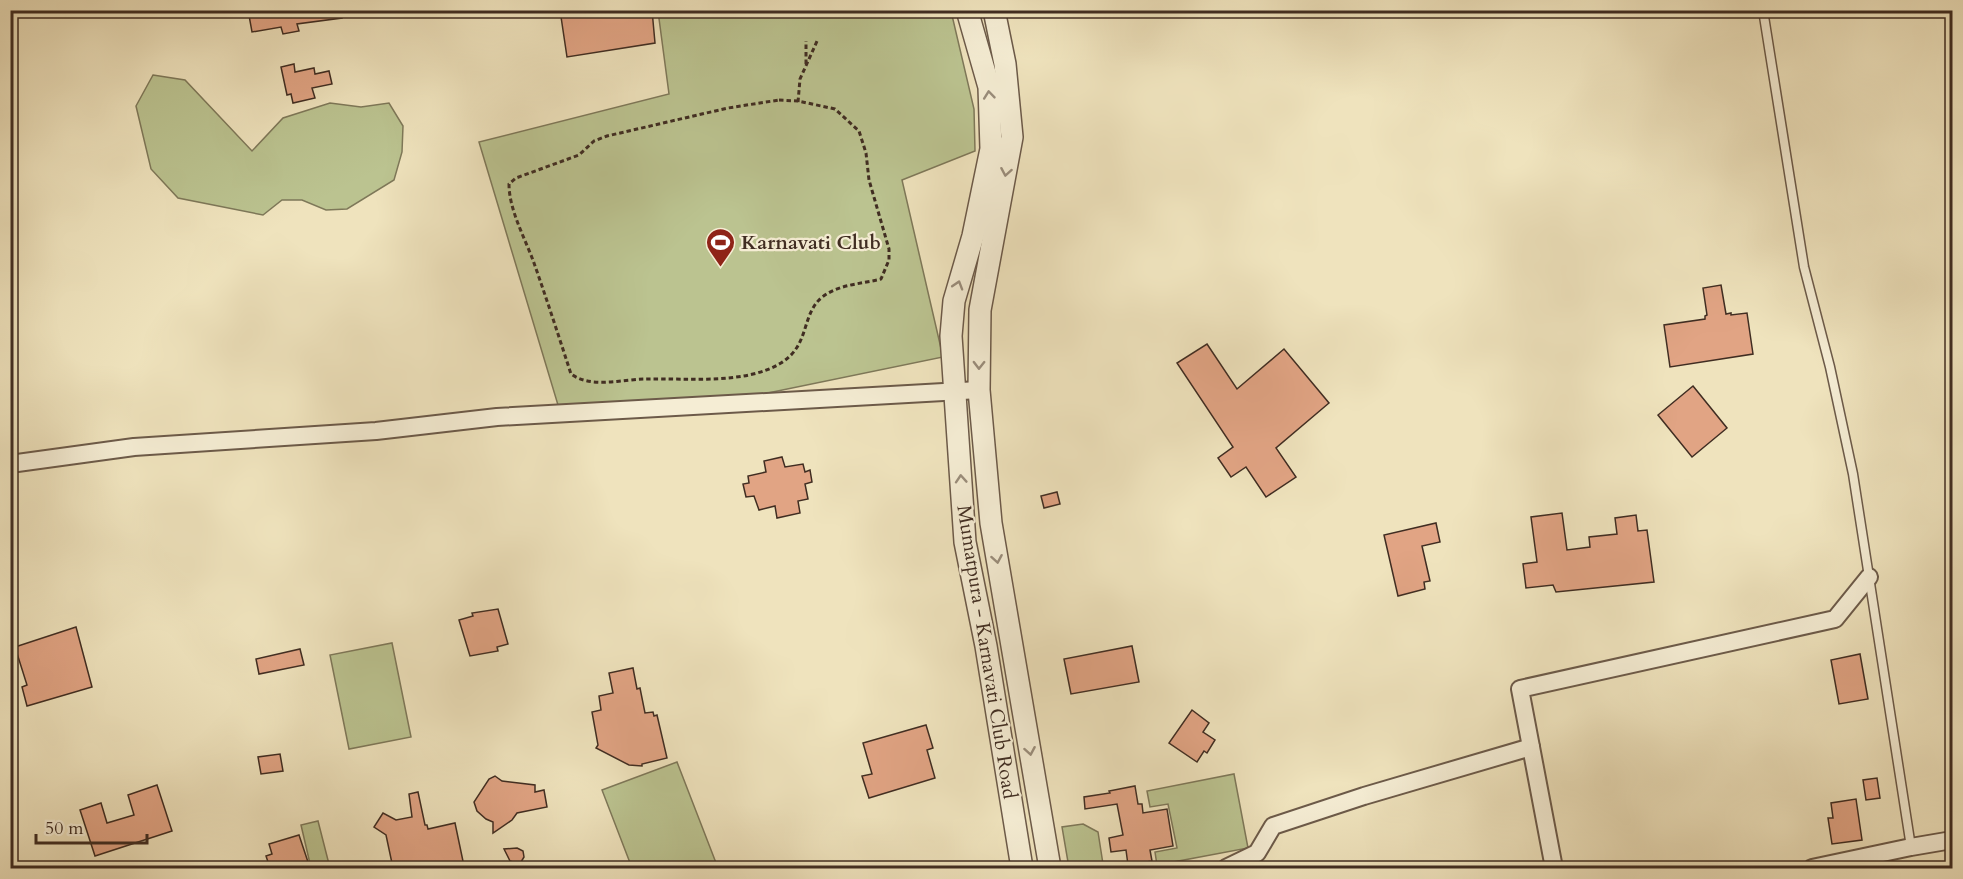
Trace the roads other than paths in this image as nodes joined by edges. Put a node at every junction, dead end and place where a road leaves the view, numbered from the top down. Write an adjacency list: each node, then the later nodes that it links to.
1 (967, 10): 5 (street, Mumatpura - Karnavati Club Road, one-way to 1)
2 (994, 10): 4 (street, Mumatpura - Karnavati Club Road, one-way to 4)
3 (1763, 10): 7 (lane)
4 (979, 390): 5 (street); 12 (street, Mumatpura - Karnavati Club Road, one-way to 12)
5 (955, 392): 6 (street); 11 (street, Mumatpura - Karnavati Club Road, one-way to 5)
6 (10, 464)
7 (1869, 577): 8 (street); 10 (lane)
8 (1531, 747): 13 (street); 14 (street)
9 (1953, 840): 10 (street)
10 (1911, 847): 15 (street)
11 (1022, 868)
12 (1050, 868)
13 (1226, 868)
14 (1554, 868)
15 (1812, 868)

